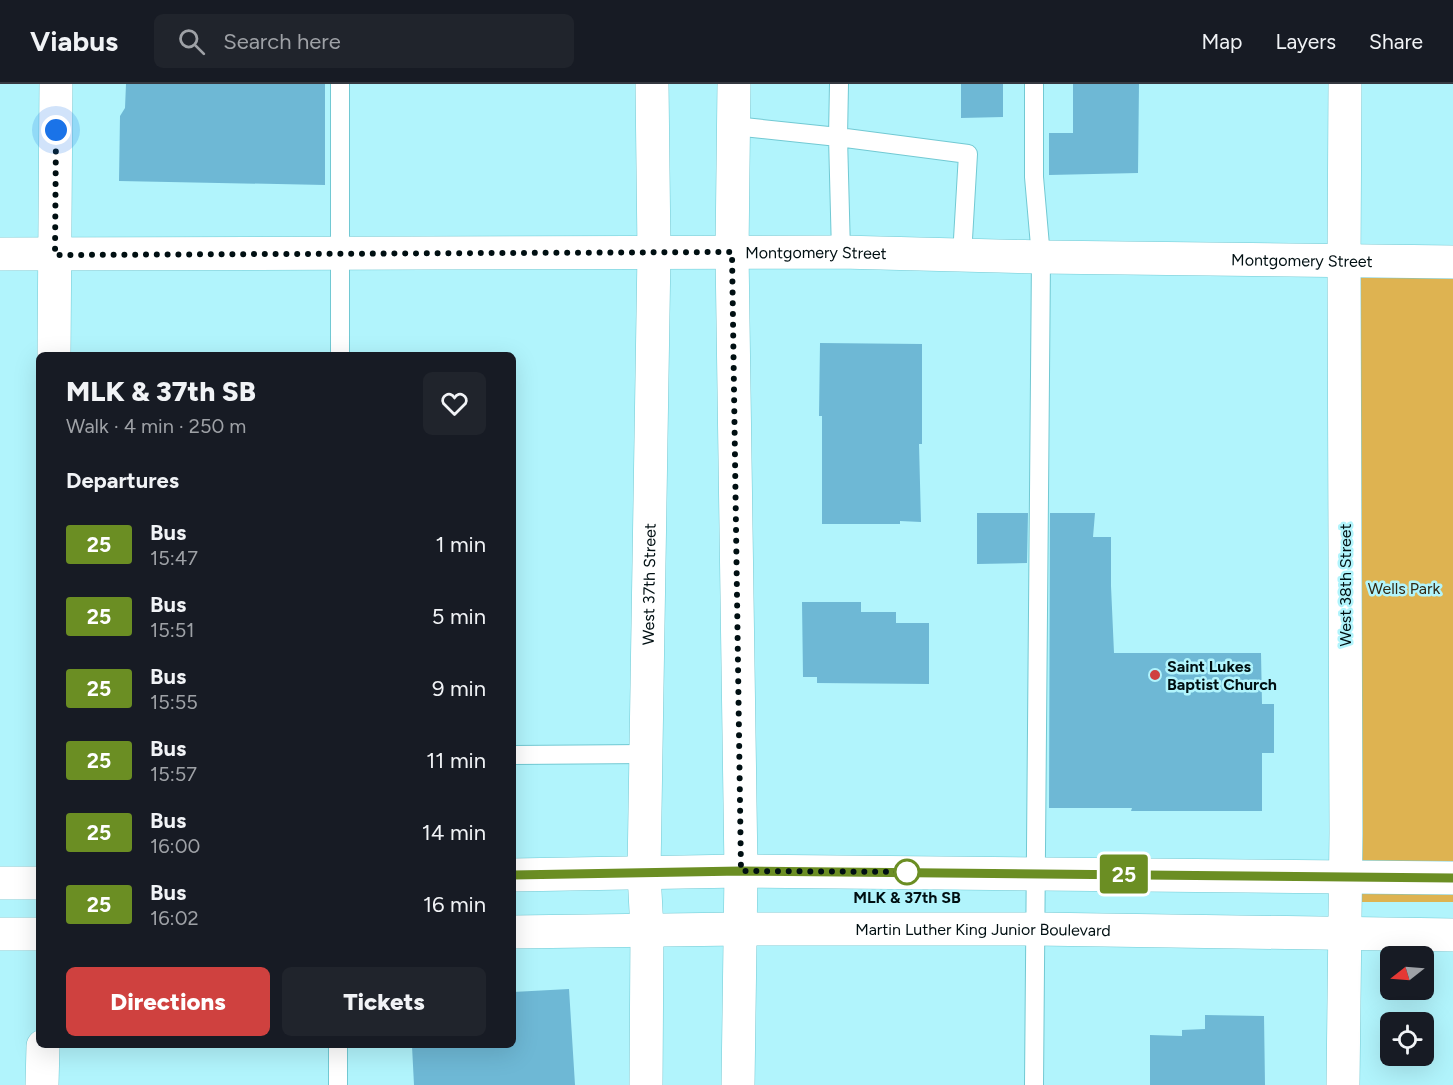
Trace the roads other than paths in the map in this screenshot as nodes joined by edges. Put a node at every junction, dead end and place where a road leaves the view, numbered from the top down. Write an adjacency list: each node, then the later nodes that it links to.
1 (56, 84): 15 (main road)
2 (340, 84): 13 (lane)
3 (652, 84): 10 (main road, West 37th Street)
4 (734, 84): 8 (main road)
5 (839, 84): 9 (lane)
6 (1034, 84): 17 (lane)
7 (1345, 84): 18 (main road, West 38th Street)
8 (734, 126): 9 (lane); 11 (main road)
9 (838, 137): 12 (lane); 16 (lane)
10 (654, 252): 11 (main road, Montgomery Street); 13 (main road, Montgomery Street); 22 (main road, West 37th Street)
11 (732, 252): 12 (main road, Montgomery Street); 24 (main road)
12 (841, 252): 16 (main road, Montgomery Street)
13 (339, 253): 15 (main road, Montgomery Street); 21 (lane)
14 (0, 254): 15 (main road, Montgomery Street)
15 (55, 255): 20 (main road)
16 (962, 256): 17 (main road, Montgomery Street)
17 (1041, 257): 18 (main road, Montgomery Street); 26 (lane)
18 (1344, 261): 19 (main road, Montgomery Street); 28 (main road, West 38th Street)
19 (1453, 262)
20 (54, 352)
21 (340, 352)
22 (646, 754): 23 (lane); 25 (main road, West 37th Street)
23 (516, 755)
24 (741, 871): 25 (main road); 26 (main road); 32 (main road)
25 (644, 873): 27 (main road); 34 (main road, West 37th Street)
26 (1036, 873): 28 (main road); 33 (lane)
27 (516, 875)
28 (1345, 877): 29 (main road); 36 (main road, West 38th Street)
29 (1453, 878)
30 (0, 883): 31 (main road)
31 (36, 883)
32 (740, 929): 33 (main road, Martin Luther King Junior Boulevard); 34 (main road, Martin Luther King Junior Boulevard); 45 (main road)
33 (1036, 929): 36 (main road, Martin Luther King Junior Boulevard); 46 (lane)
34 (647, 930): 35 (main road, Martin Luther King Junior Boulevard); 44 (main road, West 37th Street)
35 (516, 932)
36 (1345, 933): 39 (main road, Martin Luther King Junior Boulevard); 47 (main road, West 38th Street)
37 (0, 934): 38 (main road)
38 (36, 934)
39 (1453, 935)
40 (43, 1048): 42 (main road)
41 (338, 1048): 43 (lane)
42 (42, 1085)
43 (338, 1085)
44 (646, 1085)
45 (738, 1085)
46 (1034, 1085)
47 (1343, 1085)

